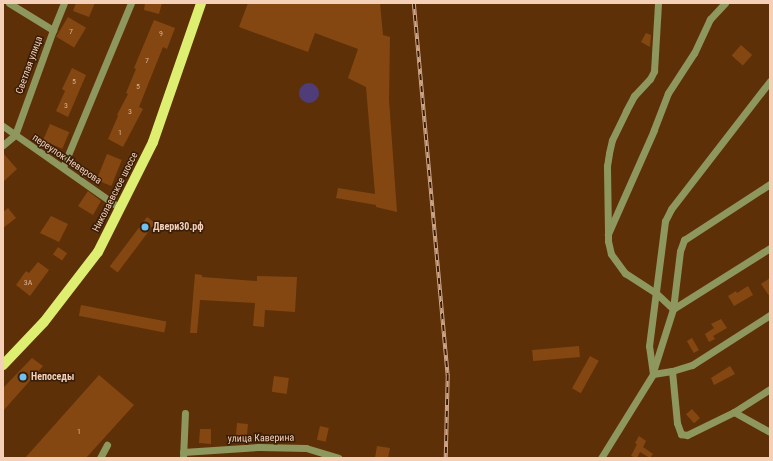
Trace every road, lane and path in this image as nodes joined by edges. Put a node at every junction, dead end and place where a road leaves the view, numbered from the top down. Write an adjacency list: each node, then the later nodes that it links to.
1 (9, 3): 7 (street)
2 (64, 3): 7 (street, Светлая улица)
3 (131, 3): 12 (street)
4 (200, 3): 14 (main road, Николаевское шоссе)
5 (658, 3): 15 (street)
6 (725, 3): 15 (street)
7 (53, 30): 10 (street, Светлая улица)
8 (770, 81): 17 (street)
9 (3, 126): 10 (street, переулок Неверова)
10 (15, 135): 11 (street); 12 (street, переулок Неверова)
11 (3, 145)
12 (63, 167): 14 (street, переулок Неверова)
13 (770, 184): 18 (street)
14 (120, 208): 20 (main road, Николаевское шоссе)
15 (608, 234): 17 (street)
16 (770, 248): 18 (street)
17 (656, 293): 18 (street); 22 (street)
18 (673, 309): 22 (street)
19 (770, 315): 21 (street)
20 (3, 365)
21 (672, 371): 22 (street); 24 (street)
22 (653, 374): 31 (street)
23 (770, 389): 24 (street)
24 (734, 412): 26 (street)
25 (185, 413): 28 (street)
26 (770, 432)
27 (107, 445): 29 (street)
28 (183, 455): 30 (street, улица Каверина)
29 (100, 458)
30 (338, 458)
31 (601, 458)

